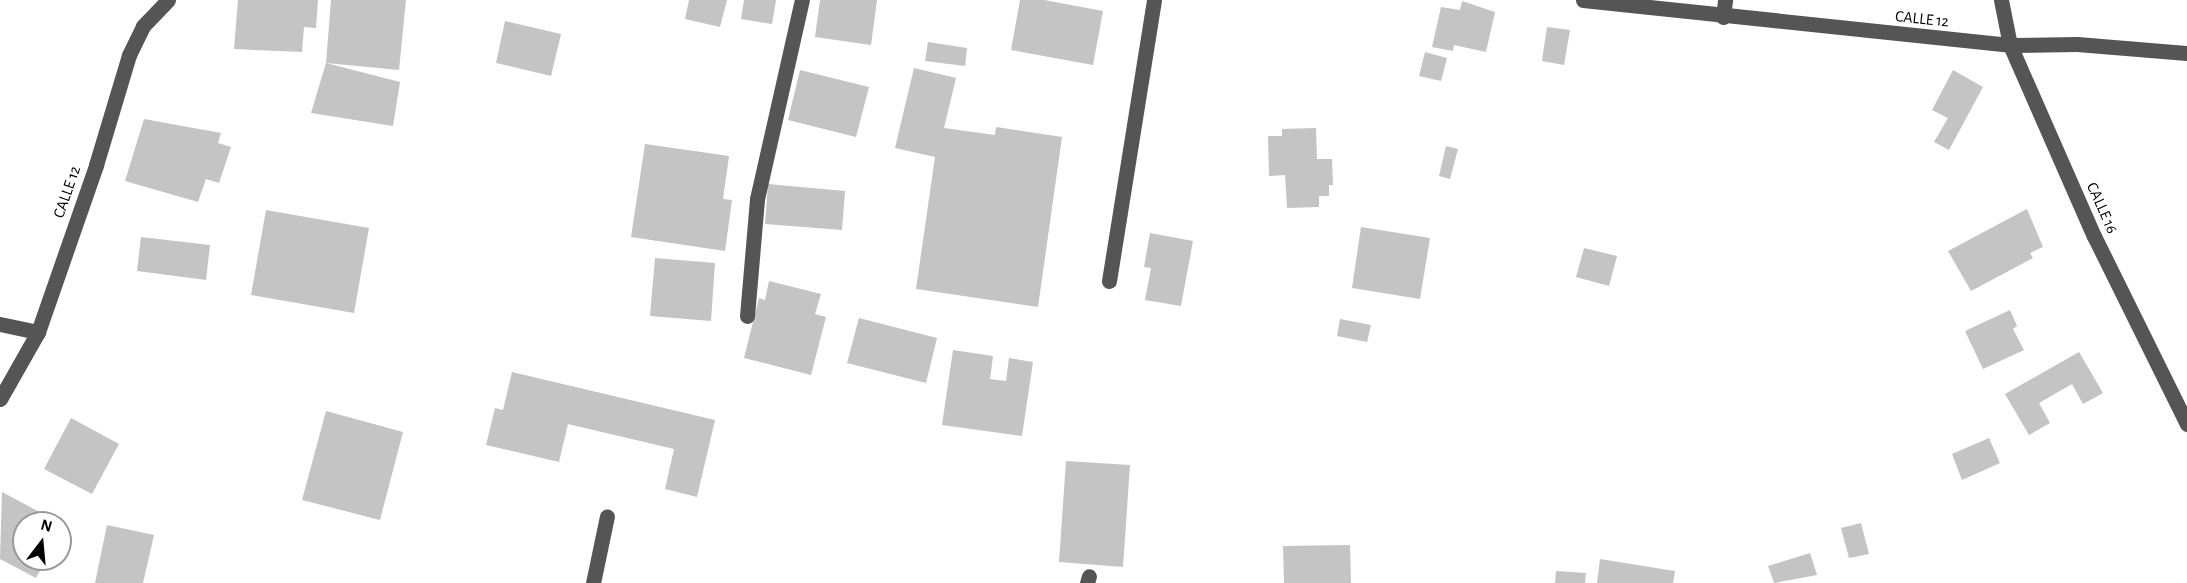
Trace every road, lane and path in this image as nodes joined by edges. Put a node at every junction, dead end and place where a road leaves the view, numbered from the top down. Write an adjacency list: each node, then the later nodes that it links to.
1 (168, 0): 13 (street, CALLE 12)
2 (802, 0): 11 (street)
3 (1154, 0): 10 (street)
4 (1583, 0): 7 (street, CALLE 12)
5 (1725, 0): 7 (street)
6 (2001, 0): 8 (street, CALLE 16)
7 (1723, 17): 8 (street, CALLE 12)
8 (2010, 45): 9 (street, CALLE 12); 15 (street, CALLE 16)
9 (2187, 53)
10 (1109, 281)
11 (747, 316)
12 (0, 324): 13 (street)
13 (38, 332): 14 (street, CALLE 12)
14 (0, 399)
15 (2187, 424)
16 (607, 516): 17 (street)
17 (593, 583)

